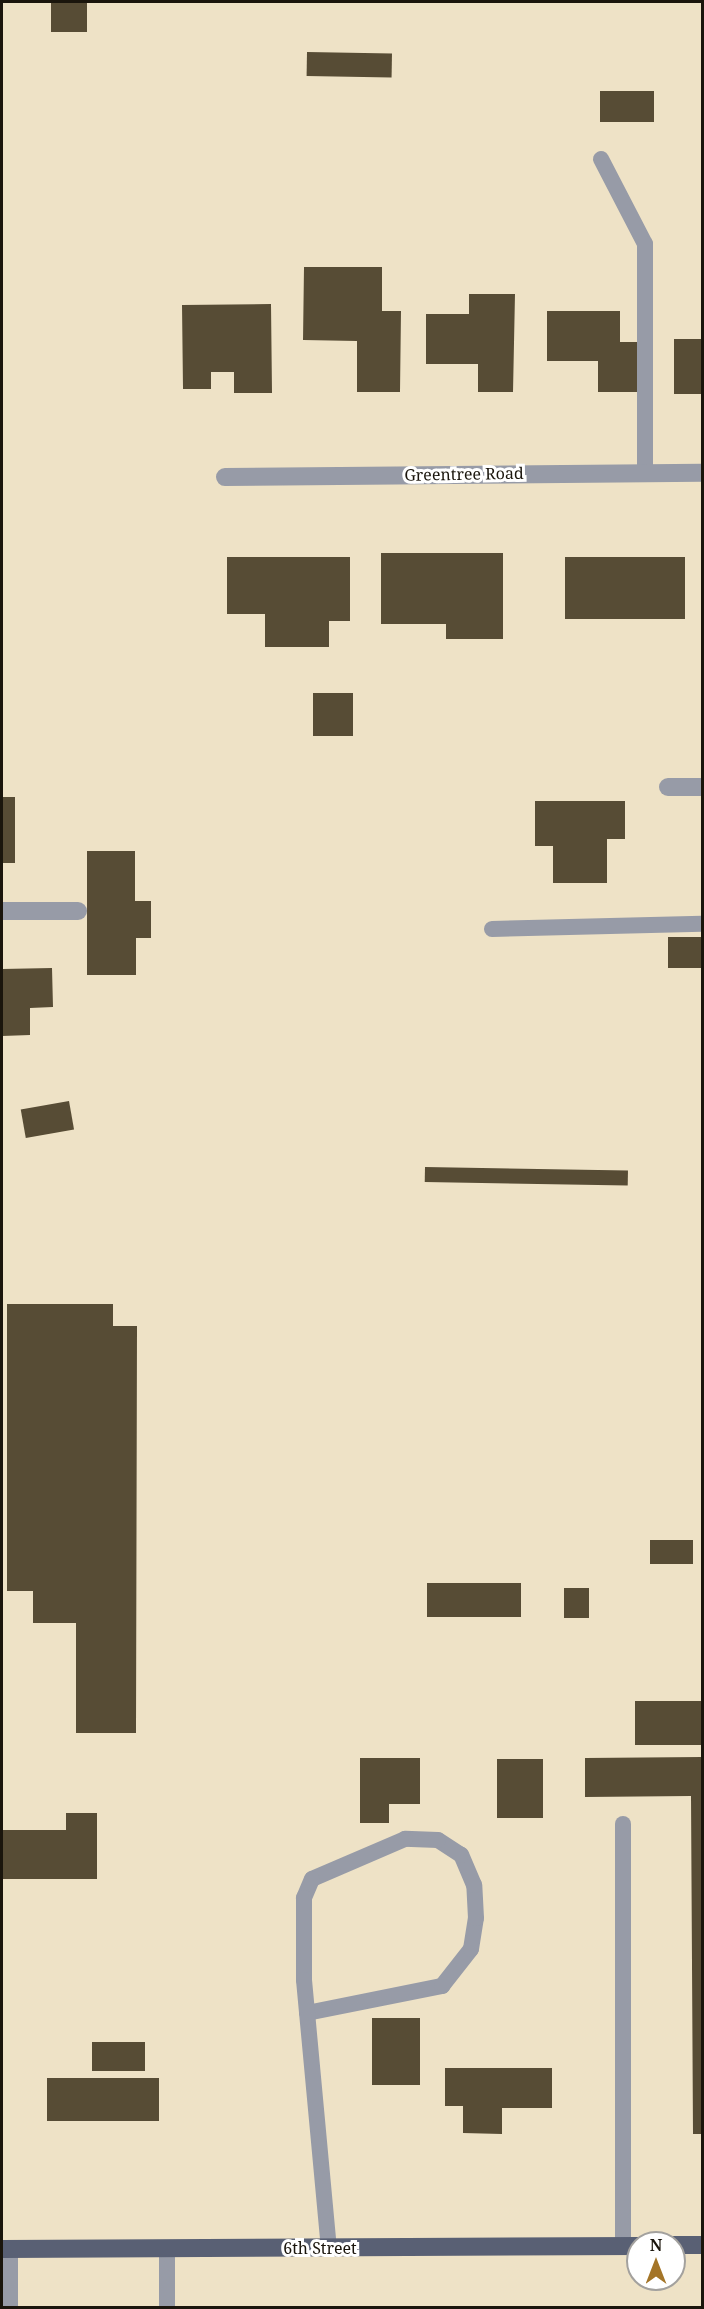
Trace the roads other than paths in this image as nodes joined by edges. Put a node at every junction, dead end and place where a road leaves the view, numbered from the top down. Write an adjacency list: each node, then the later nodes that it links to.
1 (601, 159): 2 (lane)
2 (645, 472): 3 (street, Greentree Road); 4 (street, Greentree Road)
3 (702, 473)
4 (225, 477)
5 (668, 787): 6 (street)
6 (702, 787)
7 (2, 911): 8 (street)
8 (78, 911)
9 (702, 924): 10 (lane)
10 (492, 928)
11 (623, 1824): 13 (lane)
12 (308, 2013): 12 (lane); 17 (lane)
13 (630, 2231)
14 (702, 2245): 16 (main road)
15 (626, 2246): 17 (main road, 6th Street)
16 (686, 2246)
17 (329, 2247): 18 (main road, 6th Street)
18 (167, 2248): 19 (main road, 6th Street); 21 (lane)
19 (6, 2249): 20 (lane)
20 (10, 2307)
21 (167, 2307)

